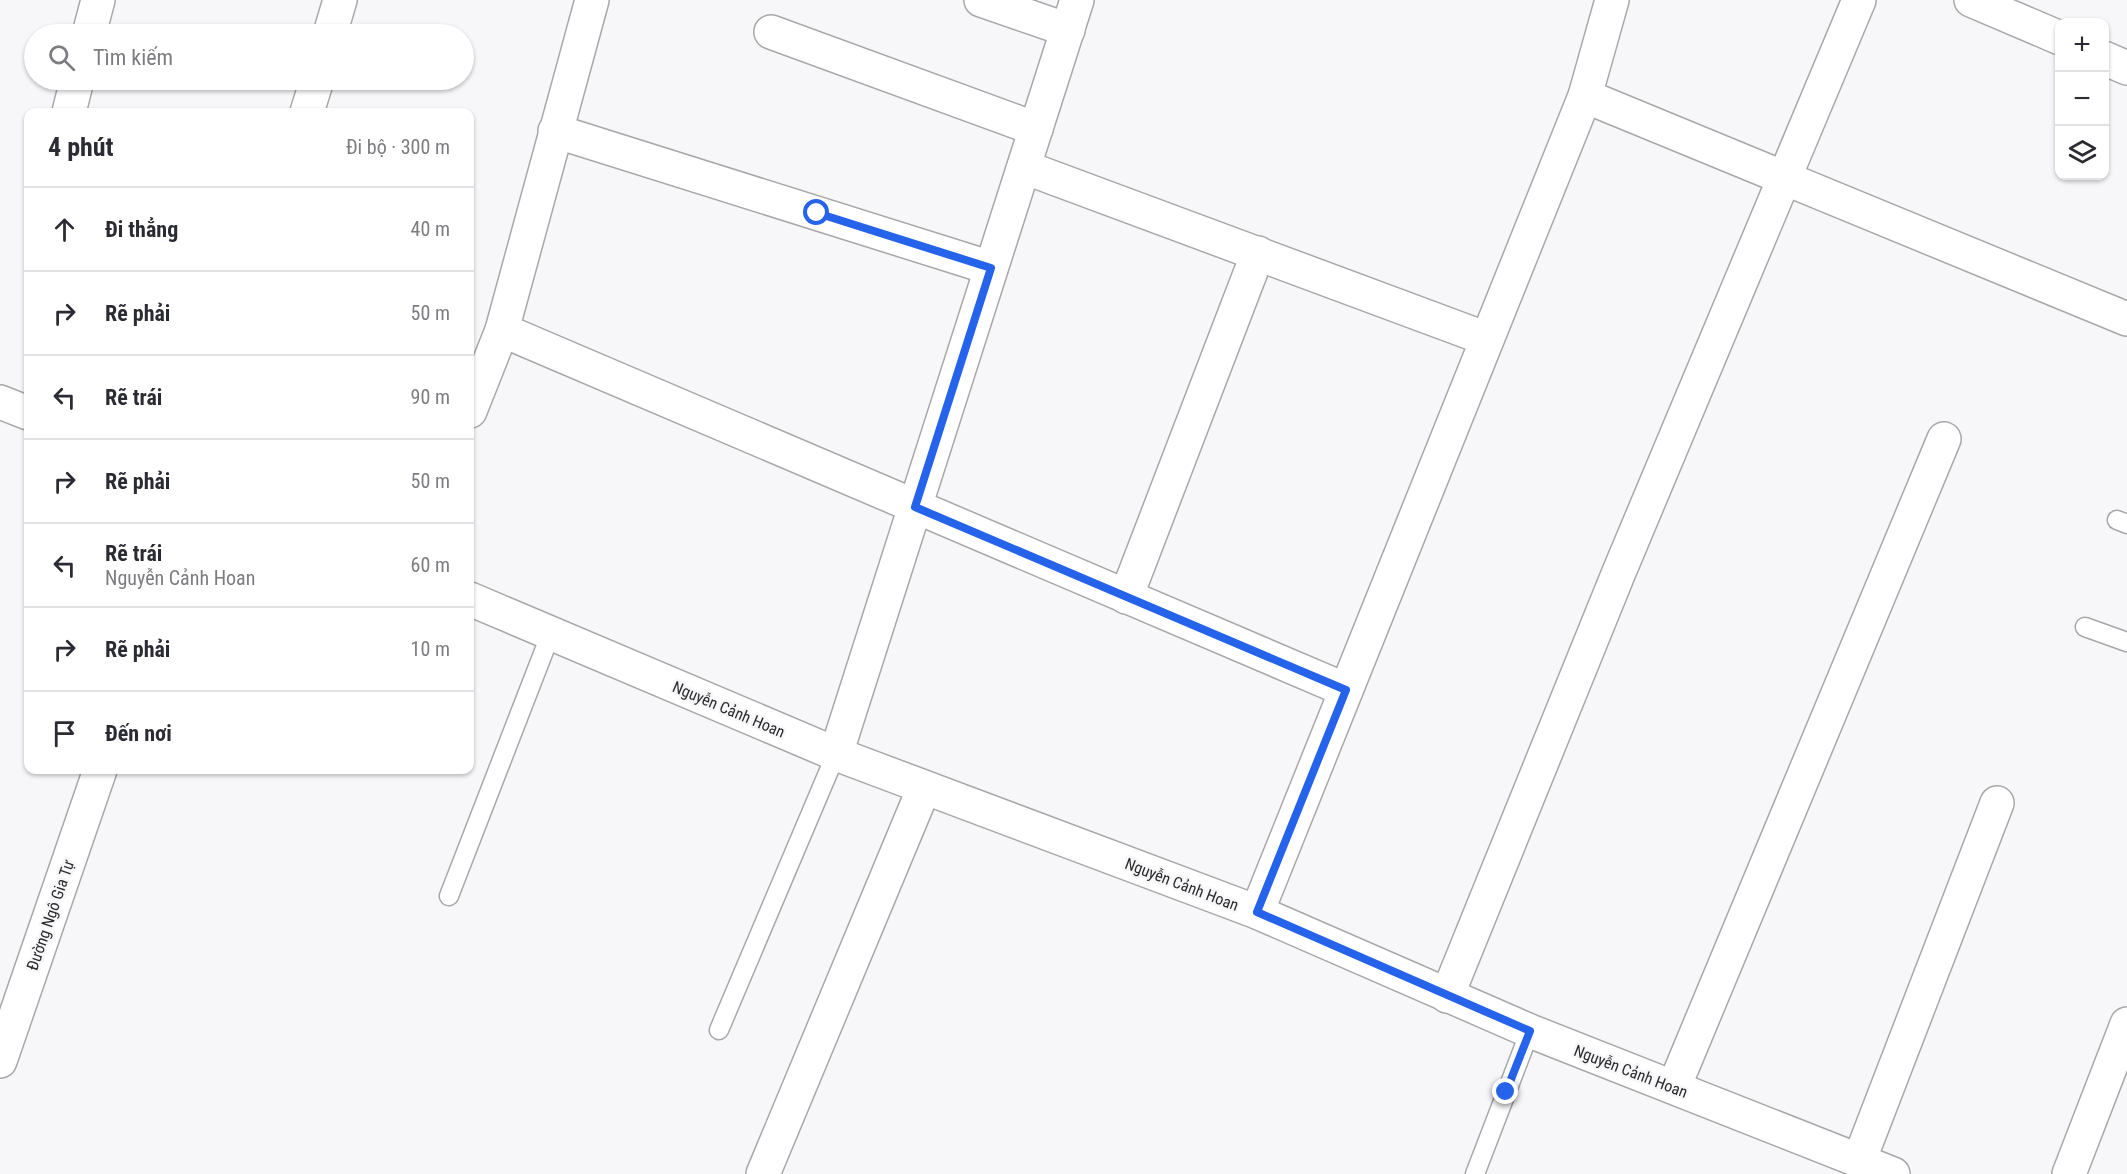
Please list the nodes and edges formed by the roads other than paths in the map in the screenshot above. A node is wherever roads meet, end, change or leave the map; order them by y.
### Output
1 (98, 0) edge
2 (340, 0) edge
3 (592, 0) edge
4 (981, 0) edge
5 (1077, 0) edge
6 (1611, 0) edge
7 (1859, 0) edge
8 (1971, 0) edge
9 (92, 24) edge
10 (333, 24) edge
11 (1068, 30) junction
12 (771, 32) dead end
13 (2055, 36) edge
14 (2109, 60) edge
15 (2127, 68) edge
16 (74, 90) edge
17 (314, 90) edge
18 (1585, 96) junction
19 (70, 108) edge
20 (308, 108) edge
21 (1036, 129) junction
22 (555, 131) junction
23 (1024, 167) junction
24 (1784, 176) junction
25 (1258, 254) junction
26 (991, 268) junction
27 (2127, 319) edge
28 (502, 330) junction
29 (1487, 339) junction
30 (474, 401) edge
31 (0, 402) edge
32 (24, 411) edge
33 (1944, 439) dead end
34 (915, 507) junction
35 (1126, 597) junction
36 (474, 601) edge
37 (2085, 627) dead end
38 (551, 633) junction
39 (2127, 642) edge
40 (1346, 690) junction
41 (836, 754) junction
42 (99, 774) edge
43 (924, 788) junction
44 (1997, 803) dead end
45 (449, 896) dead end
46 (1257, 912) junction
47 (1447, 996) junction
48 (2127, 1024) edge
49 (719, 1030) dead end
50 (1530, 1031) junction
51 (0, 1061) edge
52 (1674, 1087) junction
53 (1859, 1161) junction
54 (763, 1174) edge
55 (1475, 1174) edge
56 (1893, 1174) edge
57 (2069, 1174) edge

1 - 9 street
2 - 10 street
3 - 22 street
4 - 11 street
5 - 11 street
6 - 18 street
7 - 24 street
8 - 13 street
11 - 21 street
12 - 21 street
14 - 15 street
16 - 19 street
17 - 20 street
18 - 24 street
18 - 29 street
21 - 23 street
22 - 26 street
22 - 28 street
23 - 25 street
23 - 26 street
24 - 27 street
24 - 47 street
25 - 29 street
25 - 35 street
26 - 34 street
28 - 30 street
28 - 34 street
29 - 40 street
31 - 32 street
33 - 52 street
34 - 35 street
34 - 41 street
35 - 40 street
36 - 38 street, Nguyễn Cảnh Hoan
37 - 39 lane
38 - 41 street, Nguyễn Cảnh Hoan
38 - 45 lane
40 - 46 street
41 - 43 street, Nguyễn Cảnh Hoan
41 - 49 lane
42 - 51 street, Đường Ngô Gia Tự
43 - 46 street, Nguyễn Cảnh Hoan
43 - 54 street
44 - 53 street
46 - 47 street, Nguyễn Cảnh Hoan
47 - 50 street, Nguyễn Cảnh Hoan
48 - 57 street
50 - 52 street, Nguyễn Cảnh Hoan
50 - 55 lane
52 - 53 street, Nguyễn Cảnh Hoan
53 - 56 street, Nguyễn Cảnh Hoan

